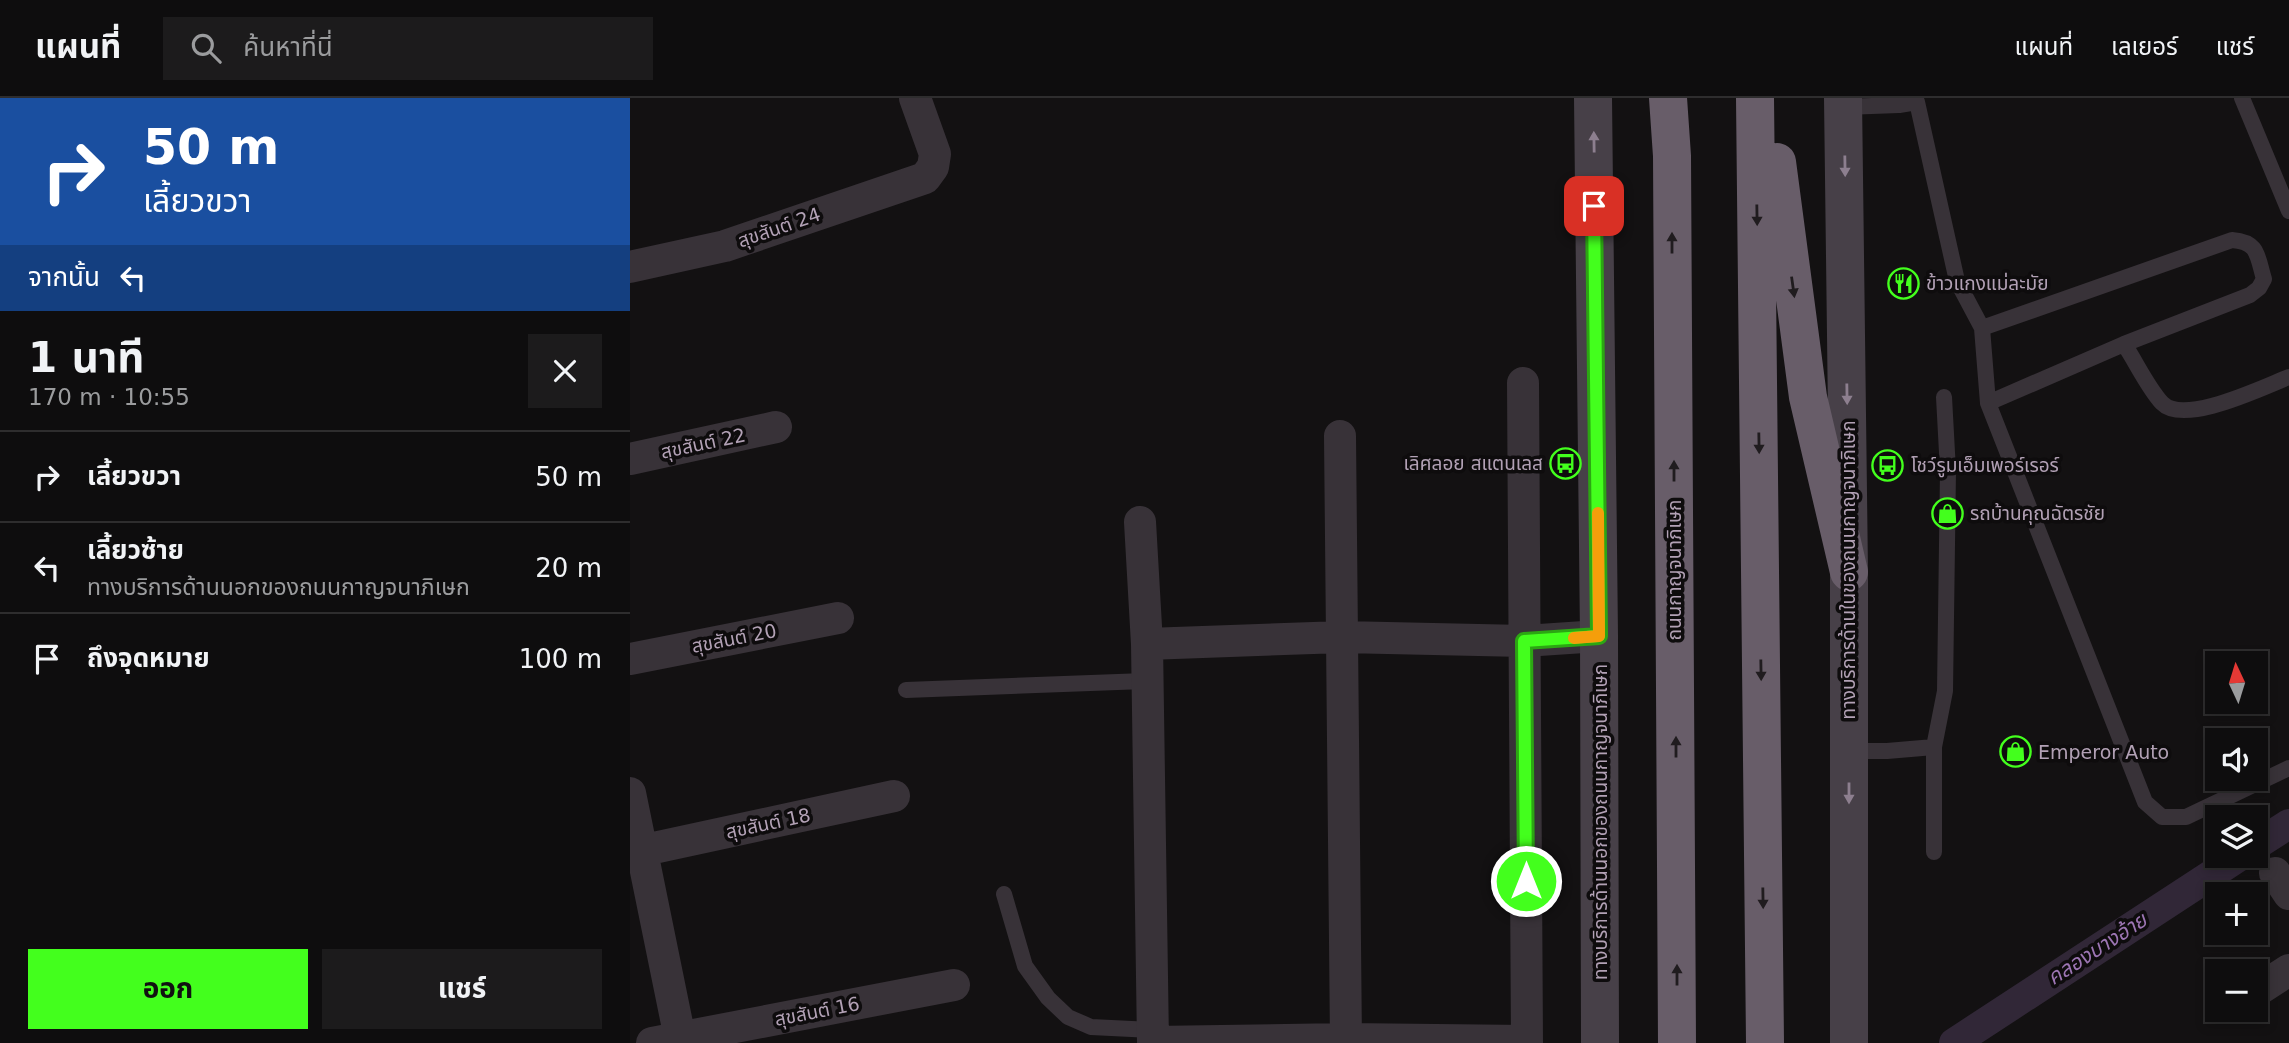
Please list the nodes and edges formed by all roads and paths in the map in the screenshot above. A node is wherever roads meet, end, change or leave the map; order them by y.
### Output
1 (915, 98) edge
2 (1593, 98) edge
3 (1668, 98) edge
4 (1755, 98) edge
5 (1765, 98) edge
6 (2242, 98) edge
7 (1919, 100) edge
8 (1844, 102) edge
9 (2289, 211) edge
10 (630, 267) edge
11 (1982, 328) junction
12 (2124, 344) junction
13 (2289, 377) edge
14 (1523, 383) dead end
15 (1944, 397) dead end
16 (1988, 403) junction
17 (776, 427) dead end
18 (1340, 436) dead end
19 (630, 459) edge
20 (1140, 522) dead end
21 (1849, 572) junction
22 (838, 618) dead end
23 (1599, 636) junction
24 (1342, 637) junction
25 (1524, 641) junction
26 (1147, 644) junction
27 (630, 659) edge
28 (1145, 681) junction
29 (906, 690) dead end
30 (1934, 747) junction
31 (1849, 751) junction
32 (2289, 768) edge
33 (630, 793) edge
34 (894, 796) dead end
35 (636, 851) edge
36 (1934, 852) dead end
37 (1004, 894) dead end
38 (2289, 970) edge
39 (2268, 984) edge
40 (954, 985) dead end
41 (1765, 1032) edge
42 (1152, 1038) edge
43 (671, 1041) edge
44 (1346, 1041) edge
45 (1527, 1042) edge
46 (1600, 1043) edge
47 (1678, 1043) edge
48 (1849, 1043) edge

1 - 10 street, สุขสันต์ 24
23 -> 2 main road, ทางบริการด้านนอกของถนนกาญจนาภิเษก
47 -> 3 highway, ถนนกาญจนาภิเษก
4 -> 41 highway
5 -> 21 highway
6 - 9 lane
7 - 8 lane
7 - 11 lane
8 -> 21 main road, ทางบริการด้านในของถนนกาญจนาภิเษก
11 - 12 lane
11 - 16 lane
12 - 13 lane
12 - 16 lane
14 - 25 street
15 - 30 lane
16 - 32 lane
17 - 19 street, สุขสันต์ 22
18 - 24 street
20 - 26 street
21 - 31 main road, ทางบริการด้านในของถนนกาญจนาภิเษก
22 - 27 street, สุขสันต์ 20
23 - 25 street
23 - 46 main road, ทางบริการด้านนอกของถนนกาญจนาภิเษก
24 - 25 street
24 - 26 street
24 - 44 street
25 - 45 street
26 - 28 street
28 - 29 lane
28 - 42 street
30 - 31 lane
30 - 36 lane
31 -> 48 main road, ทางบริการด้านในของถนนกาญจนาภิเษก
33 - 35 street
34 - 35 street, สุขสันต์ 18
35 - 43 street
37 - 42 lane
38 - 39 street
40 - 43 street, สุขสันต์ 16
42 - 44 street
44 - 45 street

